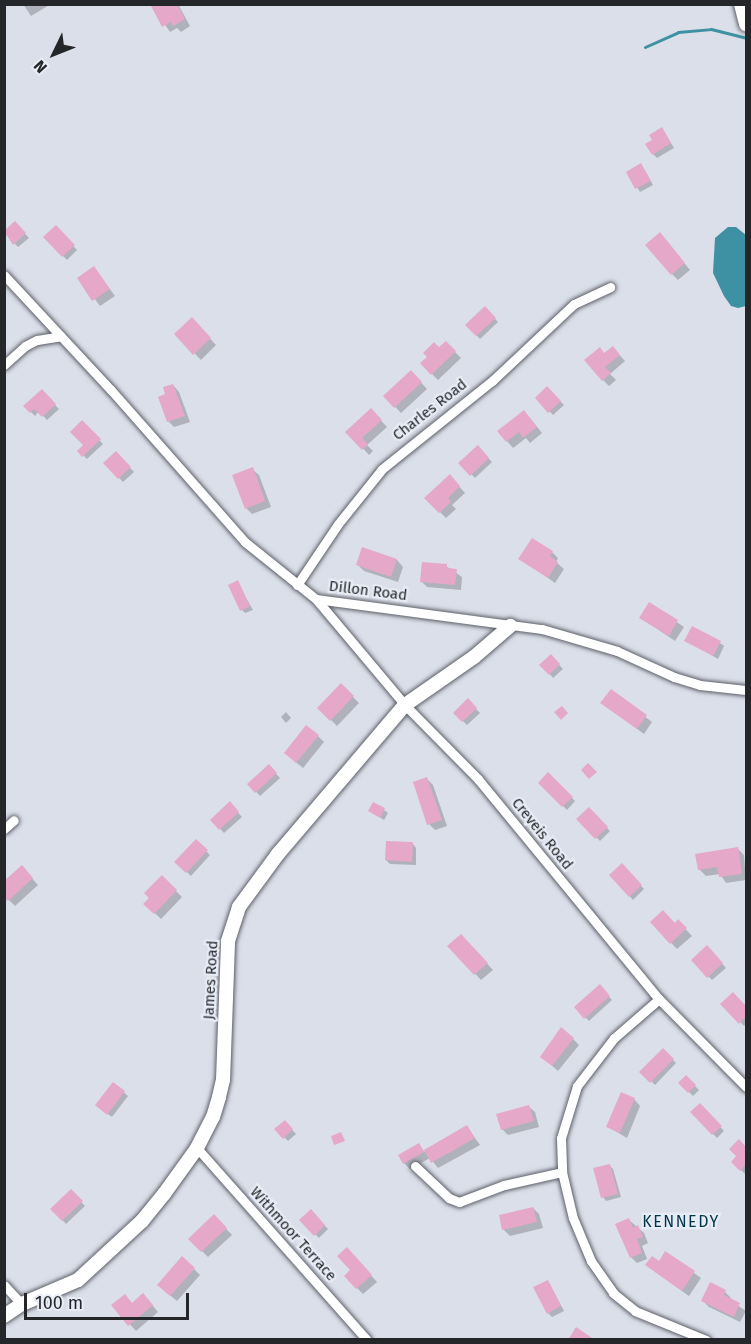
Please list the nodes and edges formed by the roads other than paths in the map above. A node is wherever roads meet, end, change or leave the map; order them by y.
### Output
1 (741, 4) edge
2 (747, 24) edge
3 (4, 275) edge
4 (610, 287) dead end
5 (61, 336) junction
6 (4, 365) edge
7 (297, 585) junction
8 (316, 599) junction
9 (510, 626) junction
10 (747, 690) edge
11 (405, 705) junction
12 (14, 820) dead end
13 (4, 829) edge
14 (658, 999) junction
15 (747, 1087) edge
16 (197, 1148) junction
17 (415, 1166) dead end
18 (562, 1172) junction
19 (4, 1285) edge
20 (22, 1304) junction
21 (4, 1316) edge
22 (367, 1340) edge
23 (706, 1340) edge

1 - 2 street
3 - 5 street, Dillon Road
4 - 7 street, Charles Road
5 - 6 street
5 - 7 street, Dillon Road
7 - 8 street, Dillon Road
8 - 9 street, Dillon Road
8 - 11 street, Creveis Road
9 - 10 street, Dillon Road
9 - 11 street, James Road
11 - 14 street, Creveis Road
11 - 16 street, James Road
12 - 13 street
14 - 15 street, Creveis Road
14 - 18 street
16 - 20 street, James Road
16 - 22 street, Withmoor Terrace
17 - 18 street
18 - 23 street
19 - 20 street
20 - 21 street, James Road

